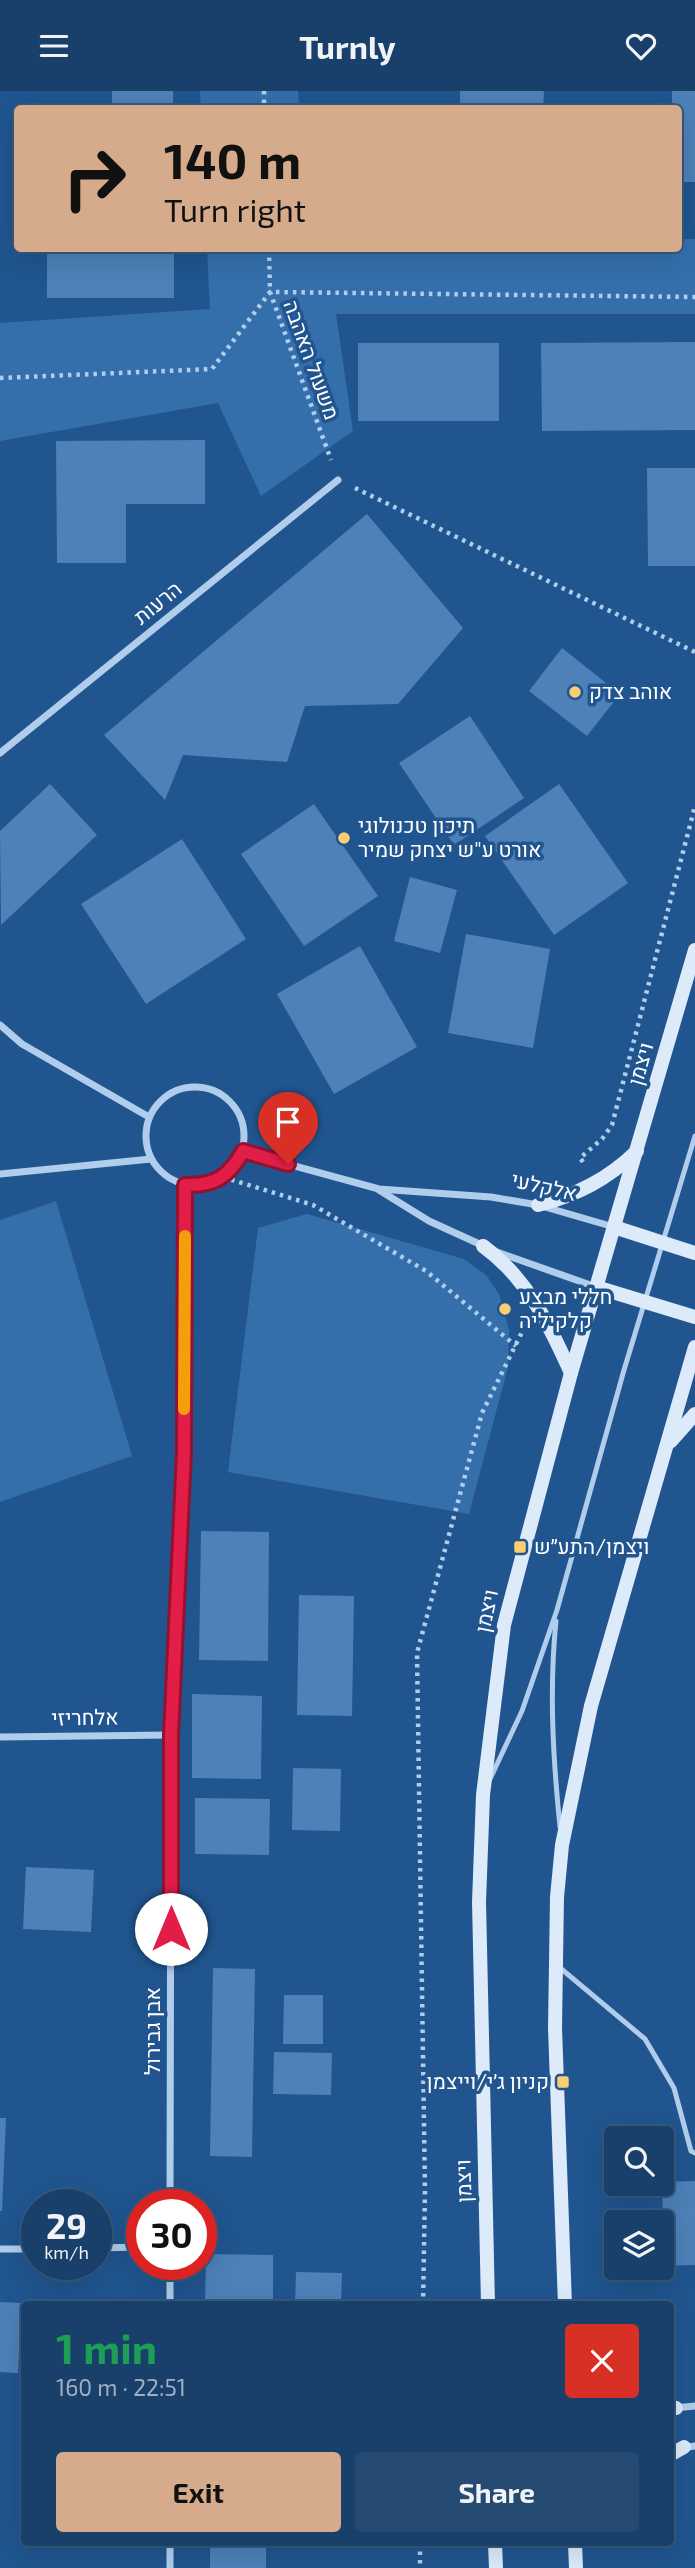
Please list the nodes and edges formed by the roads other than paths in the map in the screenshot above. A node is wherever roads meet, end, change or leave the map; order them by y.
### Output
1 (338, 480) road end
2 (0, 753) edge
3 (695, 950) edge
4 (0, 1025) edge
5 (149, 1117) junction
6 (695, 1136) edge
7 (638, 1150) junction
8 (243, 1151) junction
9 (151, 1159) junction
10 (0, 1174) edge
11 (185, 1185) junction
12 (379, 1189) junction
13 (538, 1205) junction
14 (614, 1227) junction
15 (662, 1242) junction
16 (483, 1246) junction
17 (695, 1253) edge
18 (596, 1287) junction
19 (644, 1302) junction
20 (695, 1317) edge
21 (695, 1347) edge
22 (571, 1373) junction
23 (695, 1414) edge
24 (665, 1448) junction
25 (557, 1611) junction
26 (171, 1735) junction
27 (0, 1737) edge
28 (483, 1795) junction
29 (562, 1845) junction
30 (556, 1964) junction
31 (695, 2153) edge
32 (170, 2189) edge
33 (0, 2249) edge
34 (21, 2249) edge
35 (170, 2280) edge
36 (170, 2301) edge
37 (488, 2301) edge
38 (565, 2301) edge
39 (695, 2406) edge
40 (674, 2408) edge
41 (170, 2546) edge
42 (495, 2546) edge
43 (575, 2546) edge
44 (582, 2546) edge
45 (576, 2564) edge
46 (170, 2568) edge
47 (496, 2568) edge

1 - 2 street, הרעות
3 - 7 main road, ויצמן
4 - 5 street
5 - 8 street
5 - 9 street
6 - 15 lane
7 - 13 main road
7 - 14 main road, ויצמן
8 - 11 street
8 - 12 street, אלקלעי
9 - 10 street
9 - 11 street
11 - 26 street, אבן גבירול
12 - 13 street, אלקלעי
12 - 16 street, אלקלעי
13 - 14 street, אלקלעי
14 - 15 main road, אלקלעי
14 - 18 main road, ויצמן
15 - 17 main road, אלקלעי
15 - 19 lane
16 - 18 street, אלקלעי
16 - 22 main road
18 - 19 main road
18 - 22 main road, ויצמן
19 - 20 main road
19 - 25 lane
21 - 24 main road
22 - 28 main road, ויצמן
23 - 24 main road
24 - 29 main road
25 - 28 lane
25 - 29 lane
26 - 27 street, אלחריזי
26 - 32 street, אבן גבירול
28 - 37 main road, ויצמן
29 - 30 main road
30 - 31 lane
30 - 38 main road
33 - 34 street
35 - 36 street
39 - 40 street
41 - 46 street
42 - 47 main road
43 - 45 main road
44 - 45 main road

